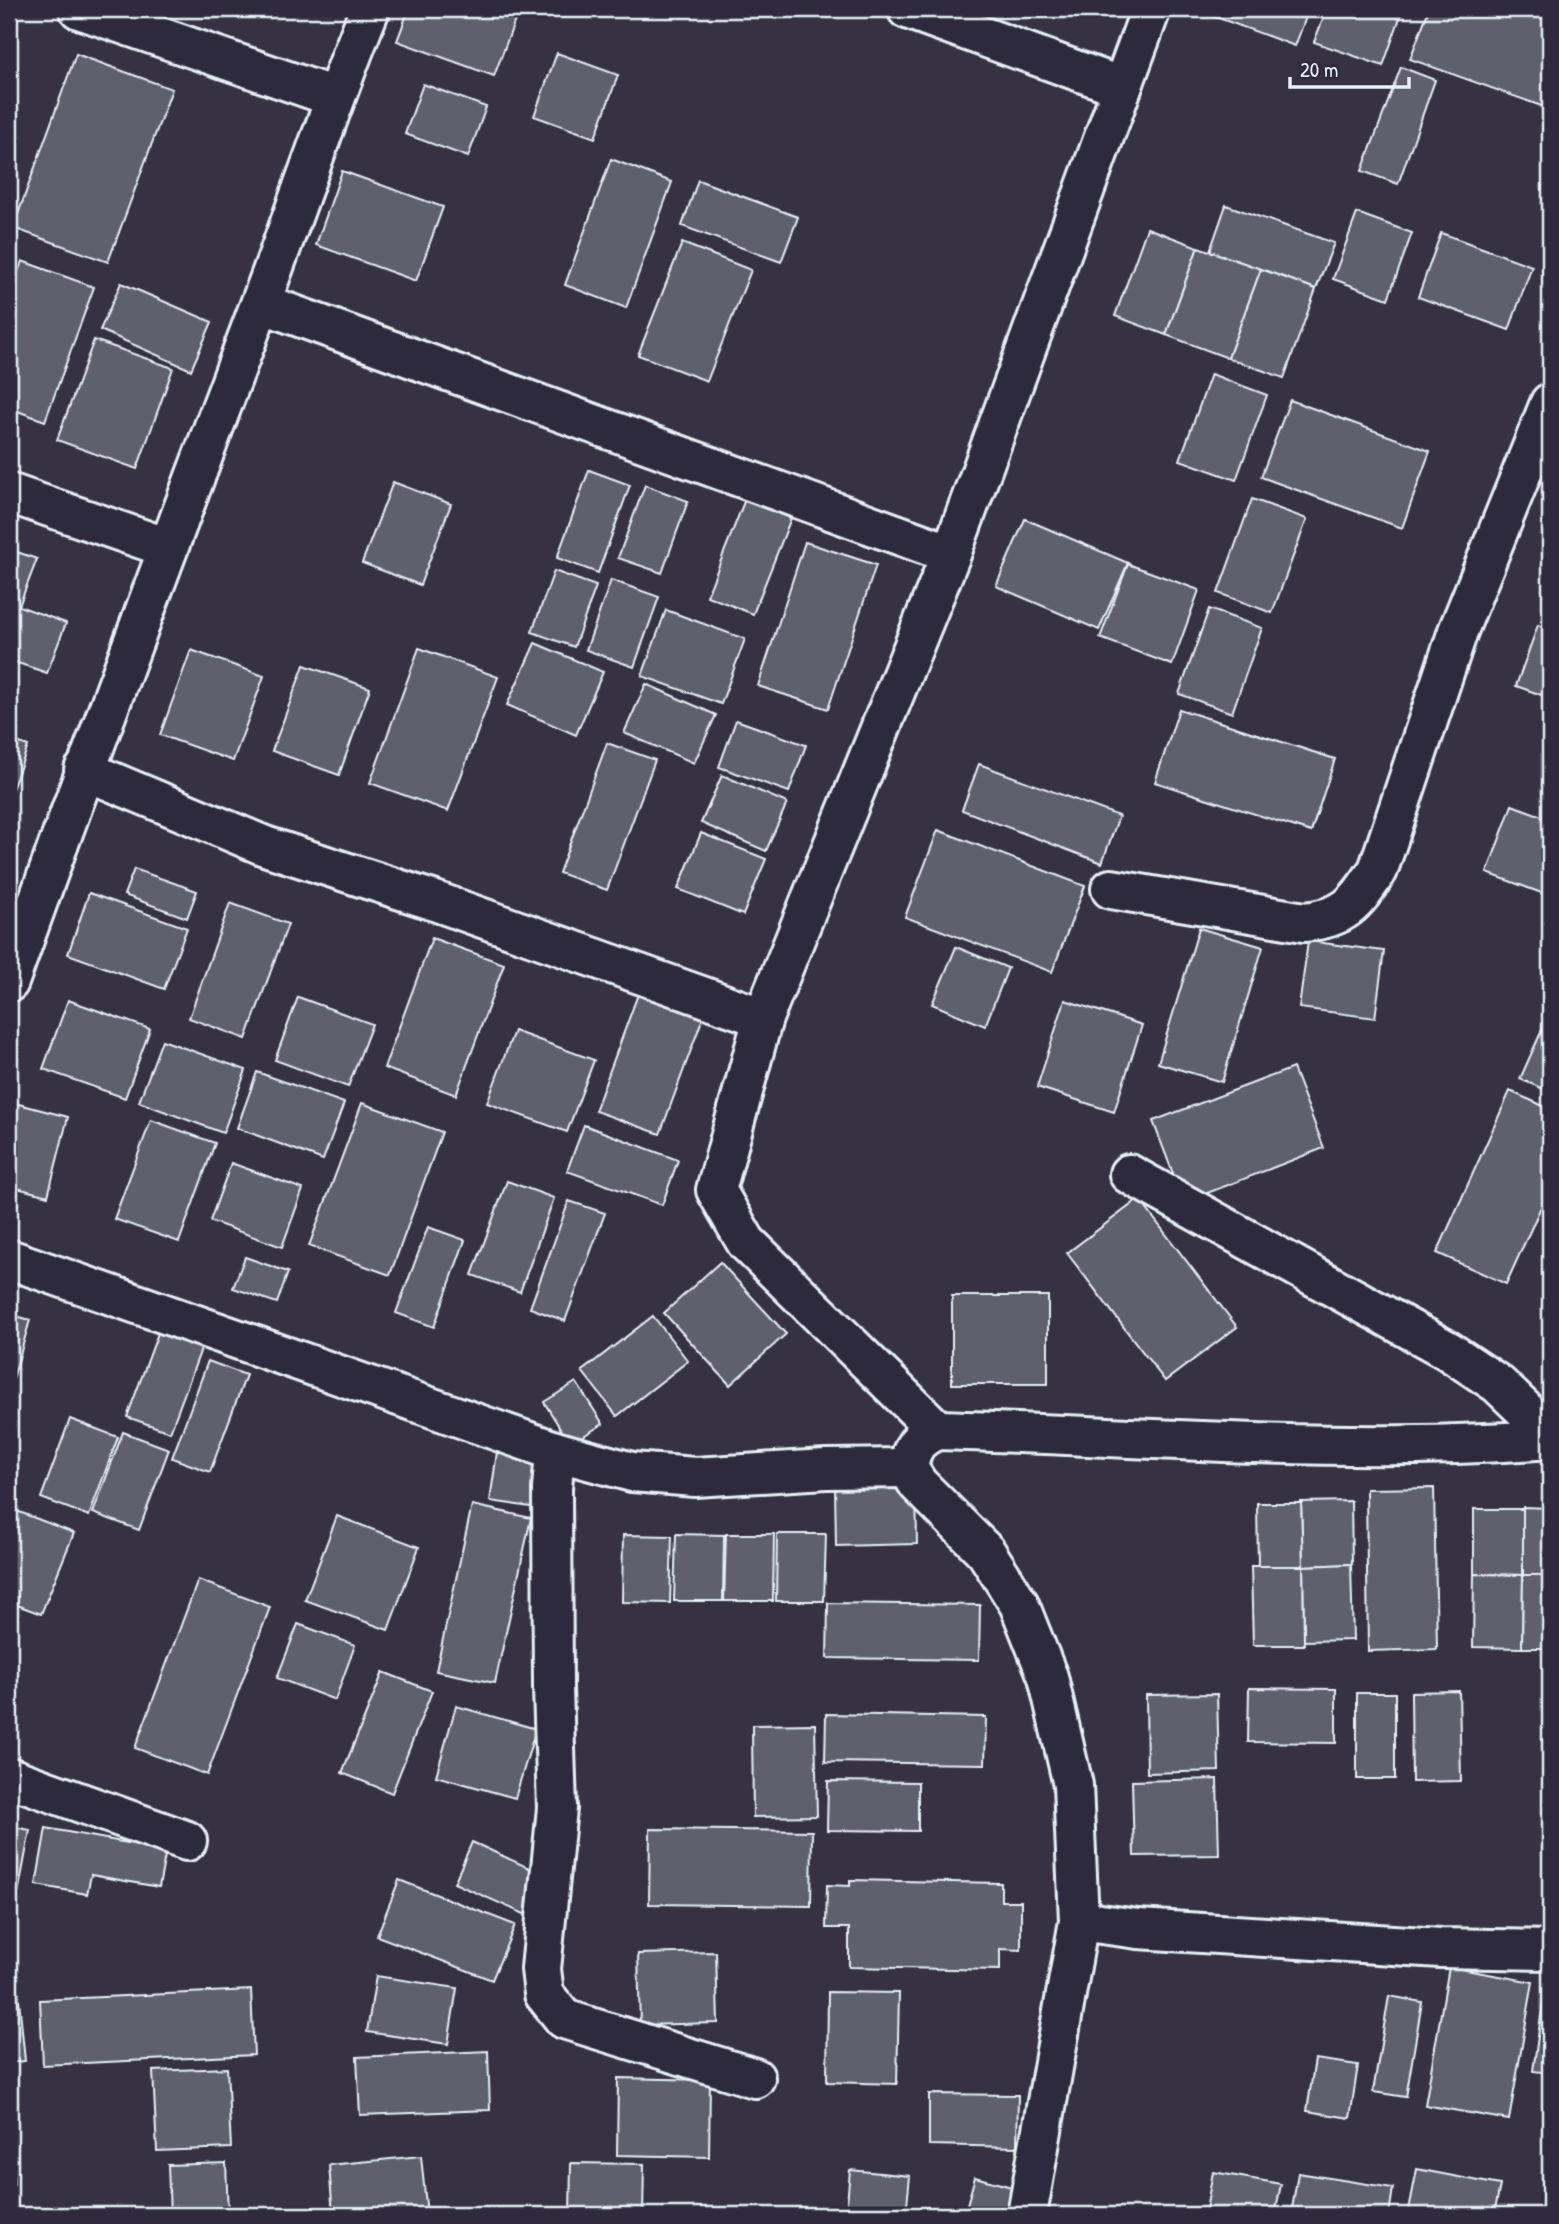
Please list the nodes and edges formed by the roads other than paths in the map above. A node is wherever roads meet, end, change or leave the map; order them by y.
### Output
1 (79, 9) edge
2 (370, 9) edge
3 (907, 9) edge
4 (1151, 9) edge
5 (1122, 87) junction
6 (334, 97) junction
7 (261, 303) junction
8 (1550, 403) edge
9 (9, 493) edge
10 (168, 548) junction
11 (951, 554) junction
12 (84, 770) junction
13 (1111, 889) dead end
14 (9, 982) edge
15 (763, 1018) junction
16 (1129, 1174) dead end
17 (9, 1259) edge
18 (937, 1430) junction
19 (1550, 1434) edge
20 (1550, 1439) edge
21 (555, 1451) junction
22 (908, 1468) junction
23 (9, 1777) edge
24 (187, 1841) dead end
25 (1079, 1921) junction
26 (1550, 1951) edge
27 (755, 2078) dead end
28 (1027, 2215) edge

1 - 6 street
2 - 6 street
3 - 5 street
4 - 5 street
5 - 11 street
6 - 7 street
7 - 10 street
7 - 11 street
8 - 13 street
9 - 10 street
10 - 12 street
11 - 15 street
12 - 14 street
12 - 15 street
15 - 18 street
16 - 19 street
17 - 21 street
18 - 20 street
18 - 22 street
21 - 22 street
21 - 27 street
22 - 25 street
23 - 24 street
25 - 26 street
25 - 28 street

